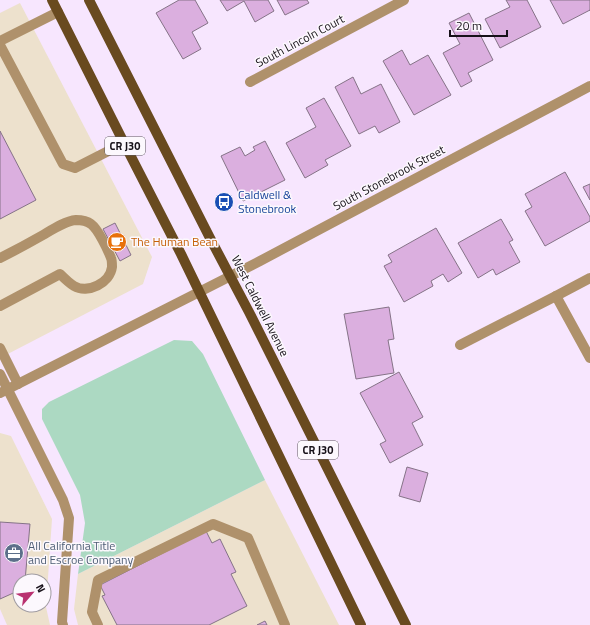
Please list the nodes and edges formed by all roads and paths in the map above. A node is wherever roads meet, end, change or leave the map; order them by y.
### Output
1 (52, 0) edge
2 (89, 0) edge
3 (404, 0) edge
4 (58, 12) junction
5 (0, 41) edge
6 (0, 45) edge
7 (250, 82) dead end
8 (590, 86) edge
9 (124, 143) junction
10 (0, 258) edge
11 (230, 276) junction
12 (590, 278) edge
13 (200, 292) junction
14 (556, 296) junction
15 (0, 306) edge
16 (460, 345) dead end
17 (0, 348) edge
18 (590, 358) edge
19 (0, 374) edge
20 (18, 384) junction
21 (4, 391) edge
22 (63, 625) edge
23 (98, 625) edge
24 (285, 625) edge
25 (361, 625) edge
26 (406, 625) edge

1 - 4 main road, CR J30
2 - 11 main road, West Caldwell Avenue / CR J30
3 - 7 street, South Lincoln Court
4 - 5 street
4 - 9 main road, CR J30
6 - 9 street
8 - 11 street, South Stonebrook Street
9 - 13 main road, CR J30
10 - 15 street
11 - 13 street, South Stonebrook Street
11 - 26 main road, West Caldwell Avenue / CR J30
12 - 14 street
13 - 20 street, South Stonebrook Street
13 - 25 main road, CR J30
14 - 16 street
14 - 18 street
17 - 20 street
19 - 21 street
20 - 21 street, South Stonebrook Street
21 - 22 street
23 - 24 street

